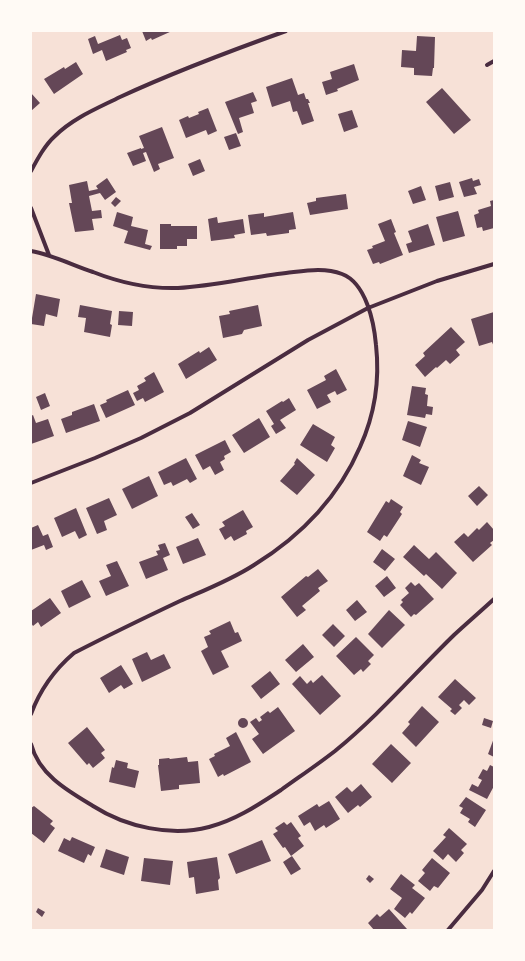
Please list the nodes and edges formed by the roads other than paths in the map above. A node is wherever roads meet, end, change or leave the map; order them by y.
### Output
1 (286, 31) edge
2 (494, 61) edge
3 (487, 64) dead end
4 (31, 171) edge
5 (31, 208) edge
6 (31, 251) edge
7 (49, 255) junction
8 (494, 264) edge
9 (368, 308) junction
10 (31, 483) edge
11 (494, 599) edge
12 (31, 714) edge
13 (31, 744) edge
14 (494, 872) edge
15 (448, 930) edge

1 - 4 street
2 - 3 street
5 - 7 street
6 - 7 street
7 - 9 street
8 - 9 street
9 - 10 street
9 - 12 street
11 - 13 street
14 - 15 street

